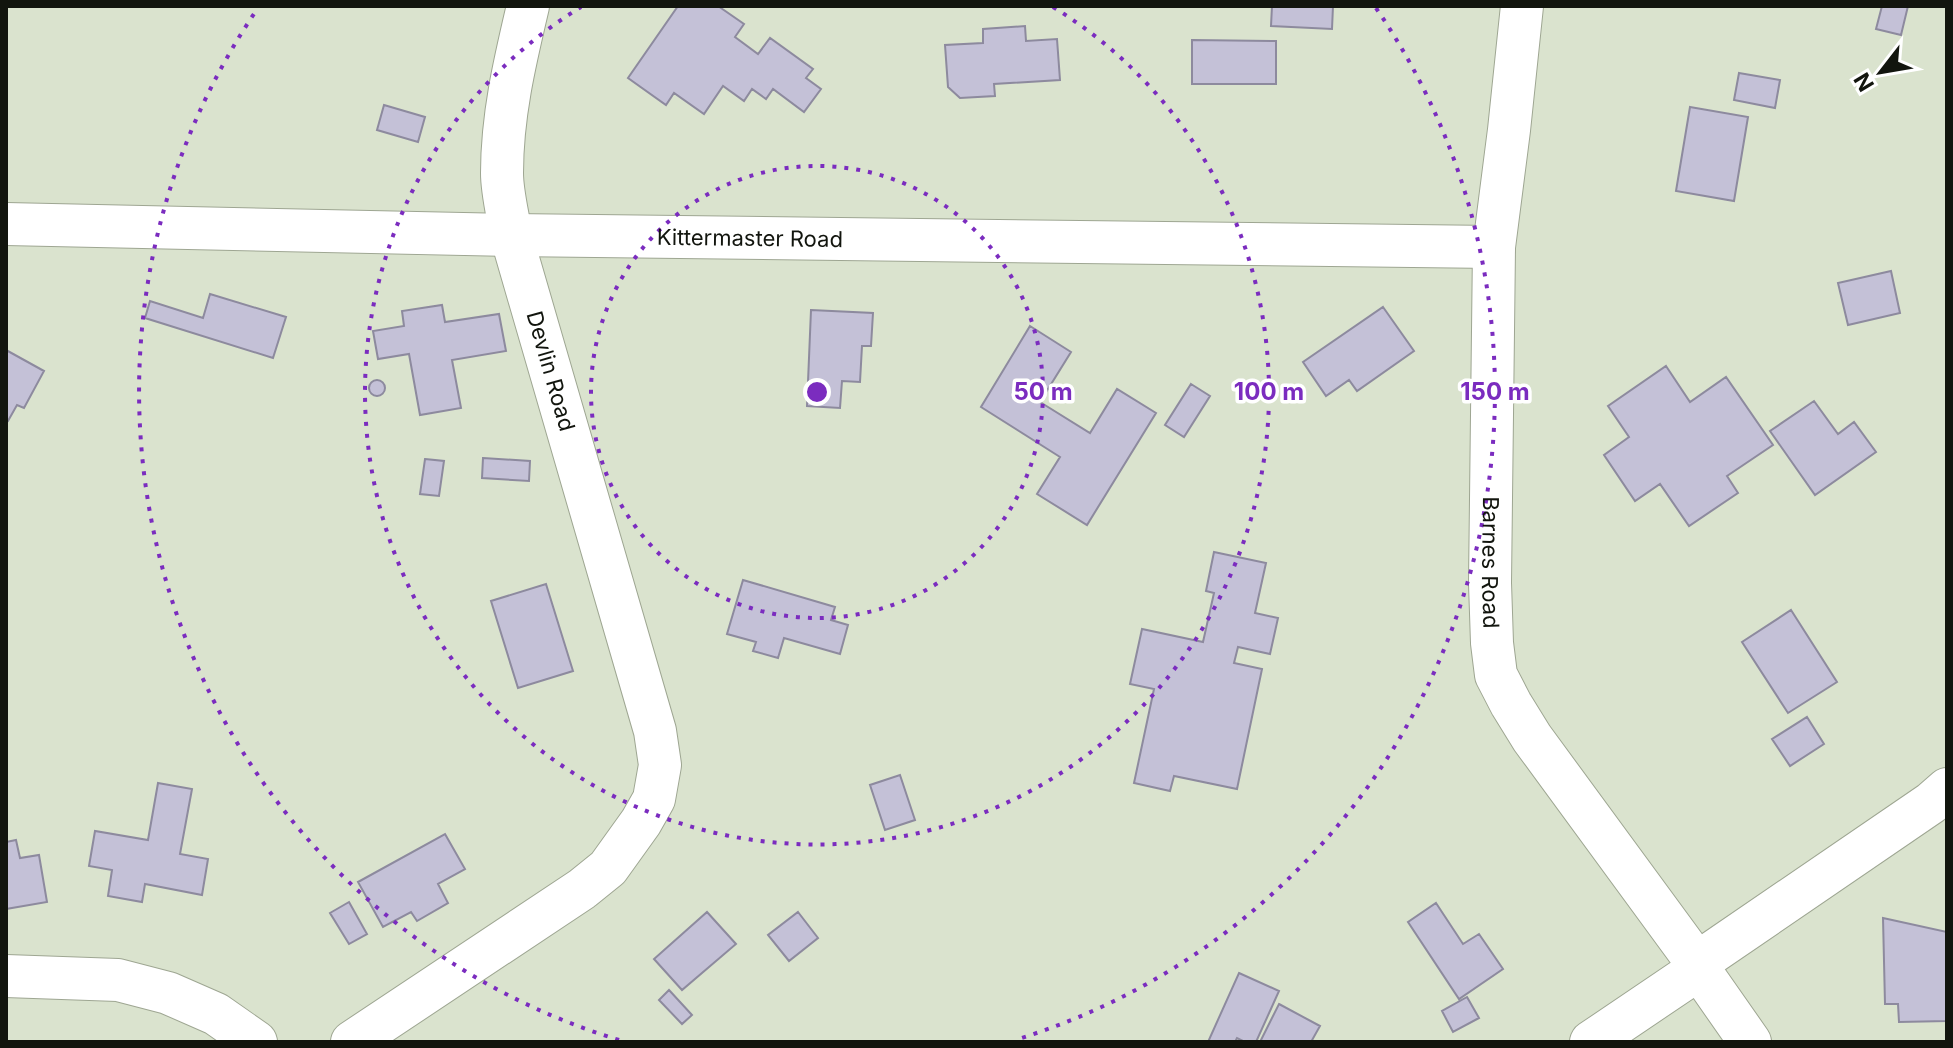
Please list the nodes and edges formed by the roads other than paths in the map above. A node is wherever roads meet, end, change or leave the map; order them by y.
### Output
1 (528, 6) edge
2 (1522, 6) edge
3 (6, 224) edge
4 (511, 235) junction
5 (1494, 247) junction
6 (1942, 810) edge
7 (1698, 966) junction
8 (6, 976) edge
9 (256, 1042) edge
10 (352, 1042) edge
11 (1591, 1042) edge
12 (1750, 1042) edge

1 - 4 street, Devlin Road
2 - 5 street, Barnes Road
3 - 4 street, Kittermaster Road
4 - 5 street, Kittermaster Road
4 - 10 street, Devlin Road
5 - 7 street, Barnes Road
6 - 7 street
7 - 11 street
7 - 12 street, Barnes Road
8 - 9 street

